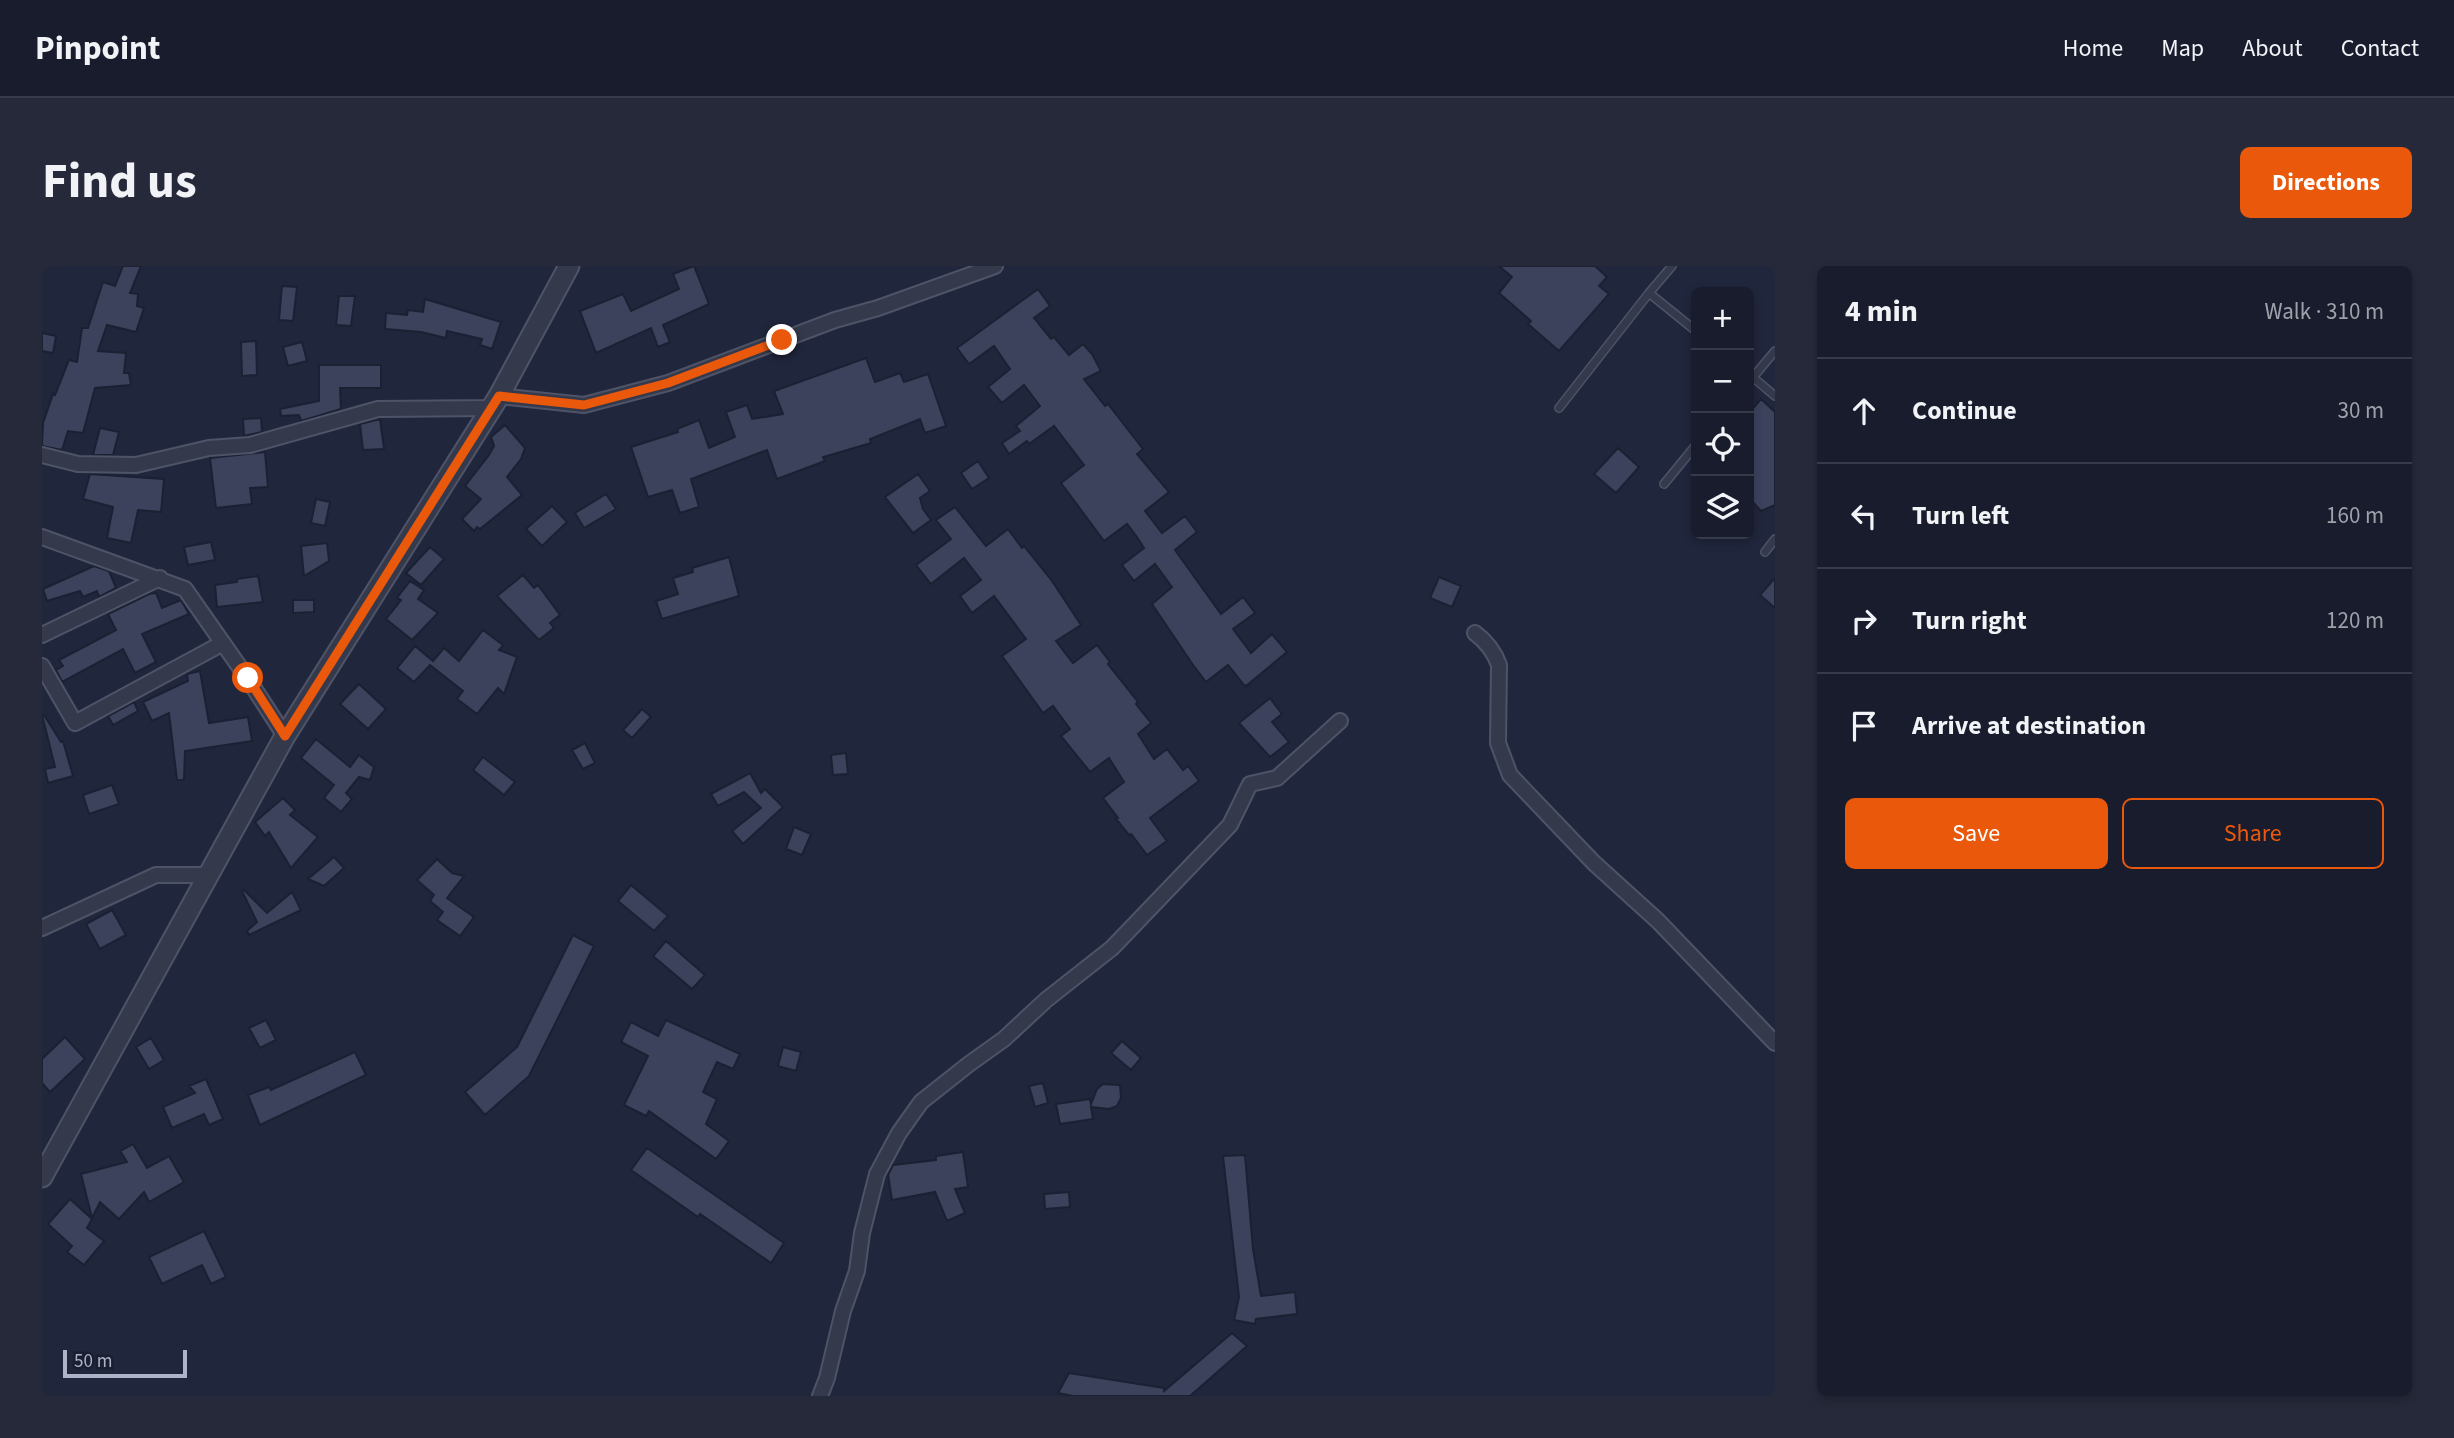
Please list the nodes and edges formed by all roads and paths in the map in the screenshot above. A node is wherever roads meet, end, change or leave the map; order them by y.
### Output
1 (569, 266) edge
2 (995, 266) edge
3 (1672, 266) edge
4 (1649, 293) junction
5 (1691, 327) edge
6 (1775, 351) edge
7 (1754, 374) edge
8 (1754, 381) edge
9 (1775, 396) edge
10 (495, 402) junction
11 (1559, 408) dead end
12 (1691, 451) edge
13 (42, 455) edge
14 (1664, 484) dead end
15 (42, 537) edge
16 (1775, 539) edge
17 (1765, 552) dead end
18 (160, 578) junction
19 (1475, 633) dead end
20 (42, 635) edge
21 (223, 643) junction
22 (42, 666) edge
23 (1340, 721) dead end
24 (285, 736) junction
25 (207, 874) junction
26 (42, 928) edge
27 (1775, 1042) edge
28 (42, 1177) edge
29 (820, 1396) edge

1 - 10 street
2 - 10 street
3 - 4 lane
4 - 5 lane
4 - 11 lane
6 - 7 lane
8 - 9 lane
10 - 13 street
10 - 24 street
12 - 14 lane
15 - 18 street
16 - 17 lane
18 - 20 street
18 - 21 street
19 - 27 street
21 - 22 street
21 - 24 street
23 - 29 street
24 - 25 street
25 - 26 street
25 - 28 street

